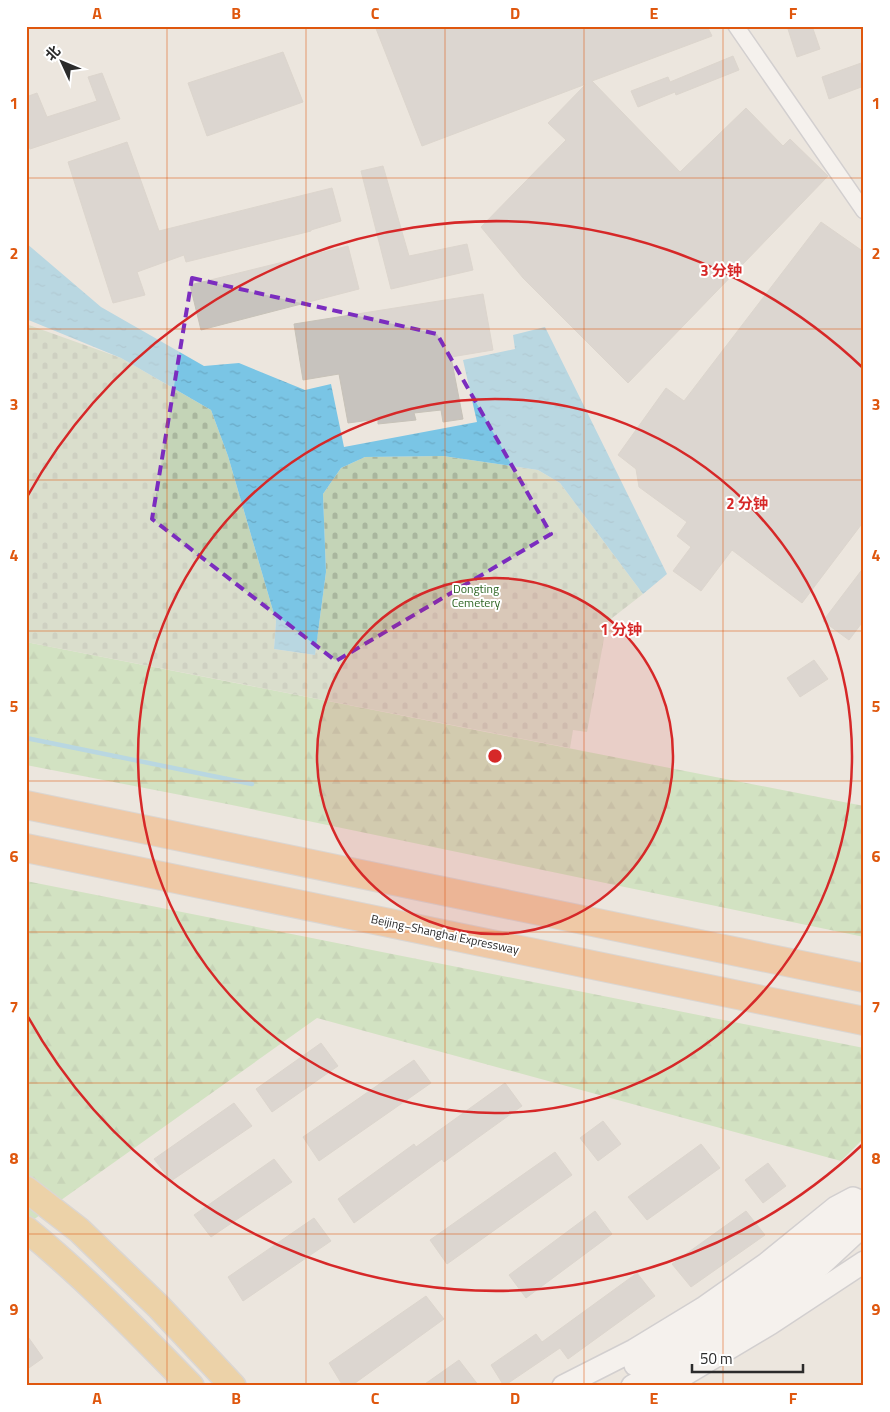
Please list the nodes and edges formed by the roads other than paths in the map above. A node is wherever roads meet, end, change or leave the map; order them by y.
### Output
1 (736, 26) edge
2 (864, 211) edge
3 (26, 805) edge
4 (26, 848) edge
5 (864, 978) edge
6 (864, 1021) edge
7 (26, 1189) edge
8 (864, 1204) edge
9 (864, 1225) edge
10 (26, 1229) edge
11 (864, 1262) edge
12 (191, 1386) edge
13 (232, 1386) edge
14 (563, 1386) edge
15 (595, 1386) edge
16 (632, 1386) edge
17 (666, 1386) edge

1 - 2 street
3 - 5 highway
4 - 6 highway, Beijing–Shanghai Expressway
7 - 13 highway
8 - 14 main road
8 - 15 main road
9 - 16 main road
10 - 12 highway
11 - 17 main road

